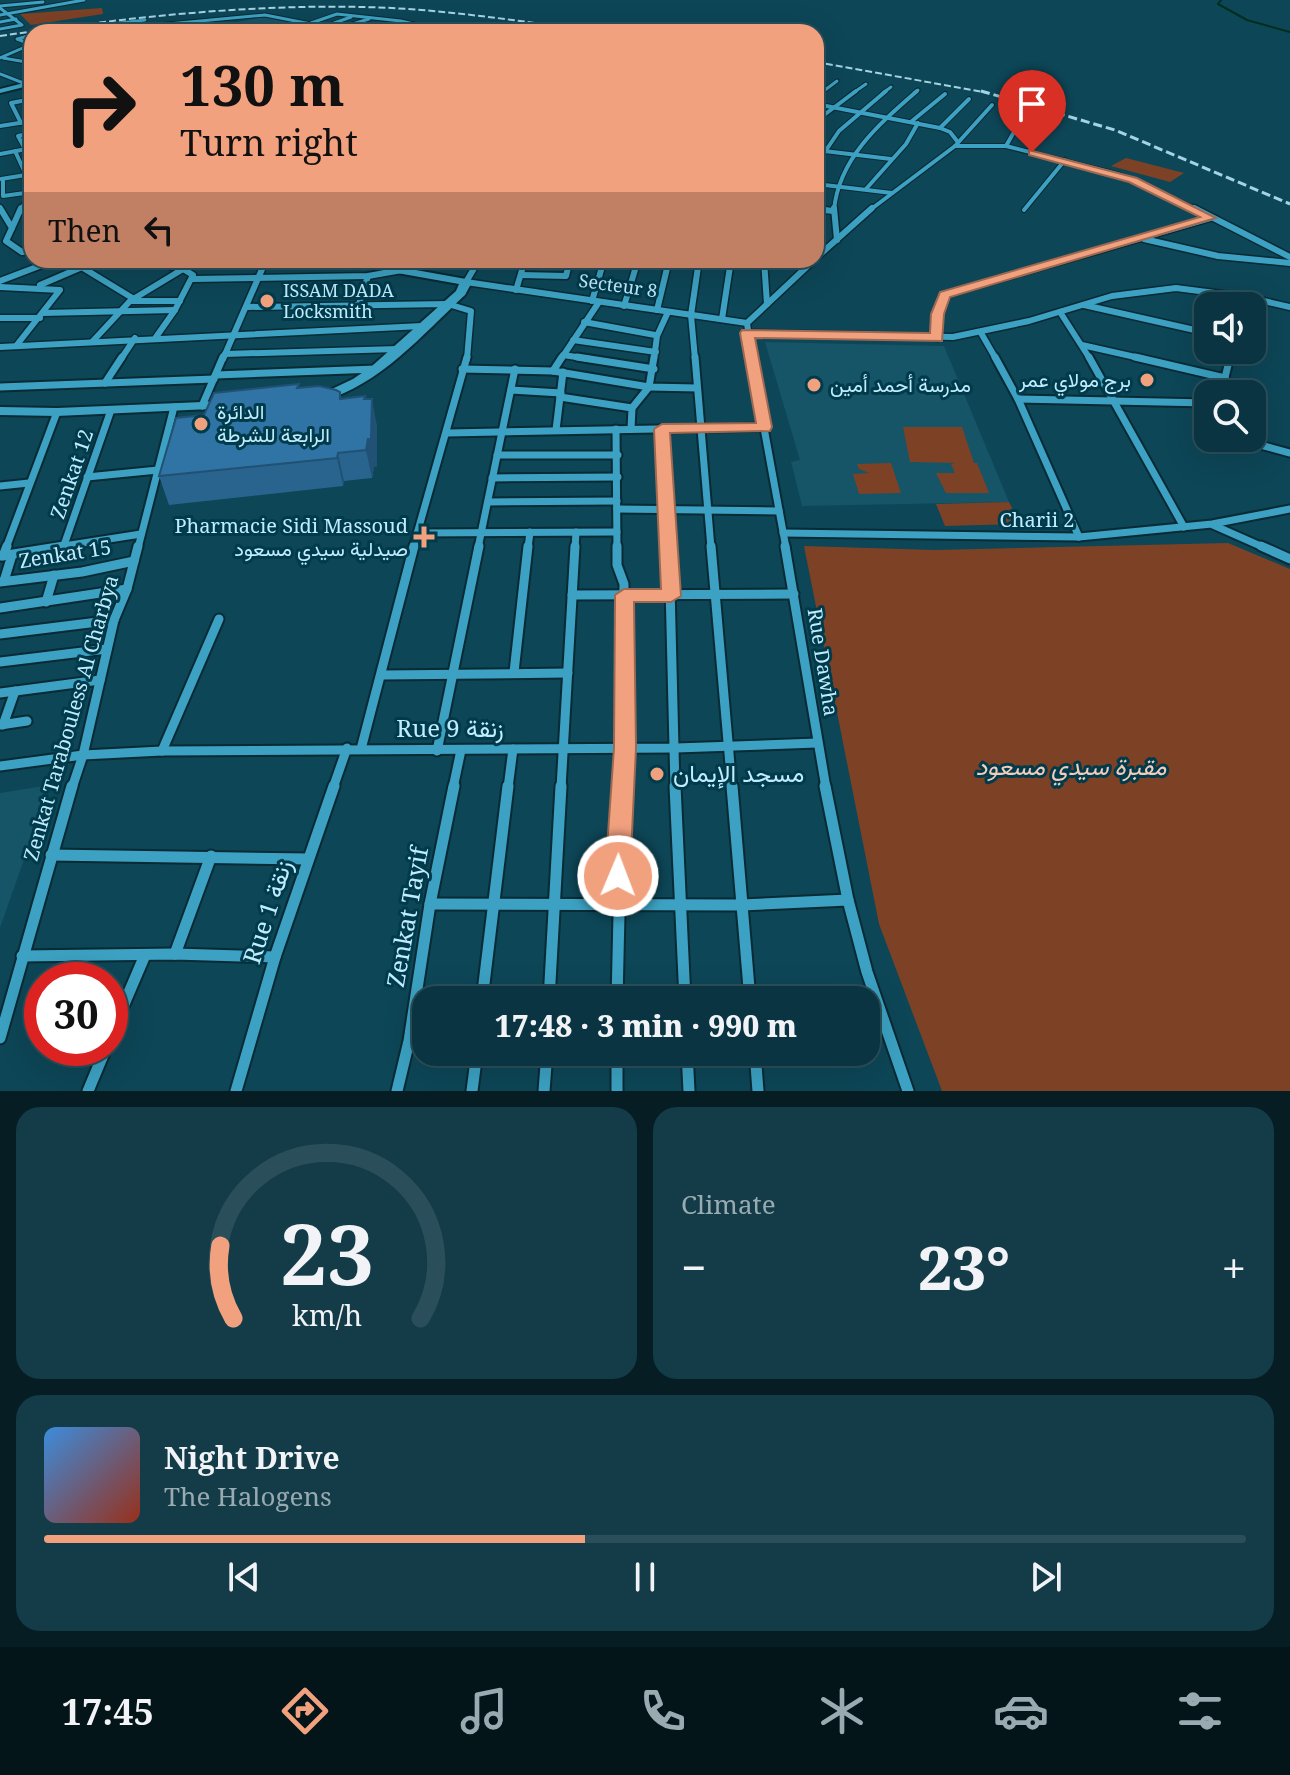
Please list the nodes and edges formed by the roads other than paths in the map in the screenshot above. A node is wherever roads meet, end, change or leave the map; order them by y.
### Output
1 (18, 0) edge
2 (84, 0) edge
3 (43, 2) edge
4 (0, 6) edge
5 (9, 14) junction
6 (0, 15) edge
7 (354, 15) junction
8 (373, 17) junction
9 (16, 19) junction
10 (401, 21) junction
11 (0, 22) edge
12 (176, 22) junction
13 (117, 24) edge
14 (169, 24) edge
15 (179, 24) edge
16 (310, 24) joint
17 (337, 24) edge
18 (351, 24) edge
19 (393, 24) edge
20 (414, 24) edge
21 (0, 29) edge
22 (24, 48) edge
23 (1, 58) edge
24 (24, 62) edge
25 (0, 74) edge
26 (24, 81) edge
27 (837, 81) dead end
28 (24, 84) edge
29 (866, 84) dead end
30 (891, 87) dead end
31 (918, 90) dead end
32 (0, 91) edge
33 (824, 91) edge
34 (945, 94) dead end
35 (969, 99) dead end
36 (24, 101) edge
37 (824, 105) edge
38 (992, 105) dead end
39 (833, 107) junction
40 (859, 112) junction
41 (824, 114) edge
42 (1023, 116) dead end
43 (887, 117) junction
44 (911, 121) junction
45 (24, 122) edge
46 (21, 123) junction
47 (918, 123) junction
48 (0, 126) edge
49 (940, 128) junction
50 (956, 143) junction
51 (1006, 146) junction
52 (24, 149) edge
53 (824, 150) edge
54 (15, 151) junction
55 (824, 151) edge
56 (0, 154) edge
57 (853, 154) junction
58 (891, 159) junction
59 (1065, 160) junction
60 (24, 161) edge
61 (20, 162) junction
62 (24, 168) edge
63 (24, 176) edge
64 (2, 179) edge
65 (824, 185) edge
66 (837, 186) junction
67 (866, 189) junction
68 (893, 193) junction
69 (24, 194) edge
70 (0, 208) edge
71 (24, 208) edge
72 (824, 210) edge
73 (1024, 210) dead end
74 (833, 211) junction
75 (1210, 218) junction
76 (12, 228) junction
77 (1144, 239) junction
78 (837, 240) junction
79 (824, 251) edge
80 (24, 253) edge
81 (1290, 257) edge
82 (1290, 263) edge
83 (37, 268) edge
84 (80, 268) edge
85 (84, 268) edge
86 (180, 268) edge
87 (262, 268) edge
88 (390, 268) edge
89 (474, 268) edge
90 (523, 268) edge
91 (568, 268) edge
92 (602, 268) edge
93 (636, 268) edge
94 (667, 268) edge
95 (698, 268) edge
96 (730, 268) edge
97 (765, 268) edge
98 (806, 268) edge
99 (183, 269) junction
100 (402, 270) junction
101 (521, 275) junction
102 (191, 276) junction
103 (368, 276) junction
104 (566, 276) junction
105 (258, 277) junction
106 (466, 282) junction
107 (0, 284) edge
108 (35, 287) junction
109 (516, 290) junction
110 (1207, 292) edge
111 (562, 296) junction
112 (132, 300) junction
113 (180, 301) junction
114 (596, 301) junction
115 (1266, 302) edge
116 (448, 304) junction
117 (767, 304) junction
118 (1081, 305) junction
119 (624, 306) junction
120 (247, 307) junction
121 (358, 307) junction
122 (1290, 307) edge
123 (175, 310) junction
124 (657, 310) junction
125 (117, 311) junction
126 (668, 312) junction
127 (1060, 312) junction
128 (42, 315) junction
129 (691, 315) junction
130 (0, 318) edge
131 (722, 319) junction
132 (584, 322) junction
133 (747, 323) junction
134 (422, 326) junction
135 (1194, 330) edge
136 (234, 333) junction
137 (747, 333) junction
138 (981, 333) junction
139 (655, 335) junction
140 (156, 337) junction
141 (135, 338) junction
142 (937, 338) junction
143 (573, 340) junction
144 (91, 343) junction
145 (1082, 345) junction
146 (16, 346) junction
147 (0, 347) edge
148 (397, 349) junction
149 (656, 352) junction
150 (225, 354) junction
151 (563, 355) junction
152 (1228, 364) edge
153 (377, 369) junction
154 (462, 369) junction
155 (515, 369) junction
156 (654, 369) junction
157 (553, 371) junction
158 (563, 372) junction
159 (215, 377) junction
160 (1225, 378) joint
161 (105, 383) junction
162 (0, 387) edge
163 (649, 387) junction
164 (697, 388) junction
165 (511, 390) junction
166 (560, 395) junction
167 (319, 398) edge
168 (1018, 399) junction
169 (1115, 402) junction
170 (246, 403) edge
171 (1194, 403) edge
172 (202, 406) junction
173 (174, 407) junction
174 (632, 408) junction
175 (111, 410) junction
176 (0, 411) edge
177 (57, 412) junction
178 (764, 427) junction
179 (702, 428) junction
180 (616, 429) junction
181 (631, 429) junction
182 (662, 429) junction
183 (556, 430) junction
184 (502, 432) junction
185 (448, 433) junction
186 (1266, 447) edge
187 (1290, 453) edge
188 (497, 455) junction
189 (618, 455) junction
190 (158, 470) junction
191 (87, 477) junction
192 (618, 477) junction
193 (492, 478) junction
194 (29, 483) junction
195 (0, 486) edge
196 (488, 502) junction
197 (617, 505) junction
198 (1290, 509) edge
199 (668, 510) junction
200 (708, 510) junction
201 (779, 511) junction
202 (1212, 524) junction
203 (1184, 527) junction
204 (483, 532) junction
205 (530, 532) junction
206 (576, 532) junction
207 (617, 532) junction
208 (417, 533) junction
209 (783, 533) junction
210 (141, 534) junction
211 (5, 537) edge
212 (1079, 537) junction
213 (63, 548) junction
214 (5, 555) edge
215 (1290, 559) edge
216 (134, 561) junction
217 (54, 575) junction
218 (2, 582) edge
219 (127, 589) junction
220 (794, 594) junction
221 (572, 595) junction
222 (624, 595) junction
223 (717, 595) junction
224 (671, 596) junction
225 (46, 602) junction
226 (0, 608) edge
227 (219, 619) dead end
228 (114, 620) junction
229 (0, 634) edge
230 (107, 649) junction
231 (0, 662) edge
232 (514, 672) junction
233 (568, 673) junction
234 (383, 675) junction
235 (452, 675) junction
236 (100, 680) junction
237 (15, 691) junction
238 (0, 693) edge
239 (27, 721) dead end
240 (1, 725) edge
241 (817, 743) junction
242 (729, 747) junction
243 (347, 748) junction
244 (564, 748) junction
245 (625, 748) junction
246 (676, 748) junction
247 (361, 749) junction
248 (513, 749) junction
249 (461, 750) junction
250 (162, 751) junction
251 (437, 751) junction
252 (83, 755) junction
253 (0, 766) edge
254 (51, 855) junction
255 (211, 856) junction
256 (308, 859) junction
257 (848, 900) junction
258 (430, 904) junction
259 (680, 904) junction
260 (553, 905) junction
261 (617, 905) junction
262 (741, 905) junction
263 (494, 906) junction
264 (175, 954) junction
265 (145, 955) junction
266 (22, 956) junction
267 (275, 957) junction
268 (484, 986) edge
269 (550, 986) edge
270 (617, 986) edge
271 (684, 986) edge
272 (749, 986) edge
273 (128, 995) edge
274 (4, 1011) edge
275 (1, 1033) edge
276 (98, 1066) edge
277 (475, 1066) edge
278 (546, 1066) edge
279 (617, 1066) edge
280 (688, 1066) edge
281 (756, 1066) edge
282 (88, 1091) edge
283 (236, 1091) edge
284 (397, 1091) edge
285 (472, 1091) edge
286 (544, 1091) edge
287 (617, 1091) edge
288 (689, 1091) edge
289 (758, 1091) edge
290 (908, 1091) edge

1 - 4 street
2 - 5 street
3 - 4 street
4 - 5 street
5 - 6 street
5 - 9 street
7 - 8 street
7 - 16 street
7 - 17 street
8 - 10 street
8 - 18 street
9 - 11 street
9 - 21 street
10 - 19 street
10 - 20 street
12 - 13 street
12 - 14 street
12 - 15 street
12 - 16 street
22 - 23 street
23 - 24 street
25 - 26 street
27 - 33 street
28 - 32 street
29 - 39 street
30 - 40 street
31 - 43 street
34 - 44 street
35 - 49 street
36 - 46 street
37 - 39 street
38 - 50 street
39 - 40 street
39 - 41 street
40 - 43 street
40 - 53 street
42 - 51 street
43 - 44 street
43 - 57 street
44 - 47 street
45 - 46 street
46 - 48 street
47 - 49 street
47 - 58 street
49 - 50 street
50 - 51 street
50 - 68 street
51 - 59 street
52 - 54 street
54 - 56 street
54 - 61 street
55 - 57 street
57 - 58 street
57 - 66 street
58 - 67 street
59 - 73 street
59 - 75 street
60 - 61 street
61 - 62 street
63 - 64 street
64 - 69 street
65 - 66 street
66 - 67 street
66 - 74 street
67 - 68 street
68 - 78 street
70 - 76 street
71 - 76 street
72 - 74 street
74 - 78 street
75 - 77 street
75 - 81 street
76 - 80 street
77 - 82 street
77 - 142 street
78 - 79 street
83 - 107 street
84 - 108 street
85 - 112 street
86 - 99 street
87 - 105 street
88 - 100 street, Secteur 8
89 - 106 street
90 - 101 street
91 - 104 street
92 - 114 street
93 - 119 street
94 - 124 street
95 - 129 street
96 - 131 street
97 - 117 street
98 - 117 street
99 - 102 street
99 - 112 street
100 - 103 street
100 - 106 street, Secteur 8
101 - 104 street
101 - 109 street
102 - 105 street
102 - 113 street
103 - 105 street
103 - 121 street
104 - 111 street
105 - 120 street
106 - 109 street, Secteur 8
106 - 116 street
107 - 108 street
108 - 128 street
109 - 111 street, Secteur 8
110 - 118 street
111 - 114 street, Secteur 8
112 - 113 street
112 - 125 street
113 - 123 street
114 - 119 street, Secteur 8
114 - 132 street
115 - 122 street
116 - 121 street
116 - 134 street
116 - 154 street
117 - 133 street
118 - 127 street
118 - 135 street
119 - 124 street, Secteur 8
120 - 121 street
120 - 136 street
123 - 125 street
123 - 140 street
124 - 126 street, Secteur 8
125 - 128 street
125 - 144 street
126 - 129 street, Secteur 8
126 - 139 street
127 - 138 street
127 - 145 street
128 - 130 street
128 - 146 street
129 - 131 street, Secteur 8
129 - 164 street
131 - 133 street, Secteur 8
132 - 139 street
132 - 143 street
133 - 137 street, Rue Dawha
134 - 136 street
134 - 148 street
136 - 140 street
136 - 150 street
137 - 142 street
137 - 178 street, Rue Dawha
138 - 142 street
138 - 168 street
139 - 149 street
140 - 141 street
141 - 144 street
141 - 161 street
143 - 149 street
143 - 151 street
144 - 146 street
145 - 160 street
145 - 169 street
146 - 147 street
148 - 150 street
148 - 153 street
149 - 156 street
150 - 159 street
151 - 156 street
151 - 157 street
152 - 160 street
153 - 159 street
153 - 167 street
154 - 155 street
154 - 185 street
155 - 157 street
155 - 165 street
156 - 163 street
157 - 158 street
158 - 163 street
158 - 166 street
159 - 161 street
159 - 172 street
161 - 162 street
163 - 164 street
163 - 174 street
164 - 179 street
165 - 166 street
165 - 184 street
166 - 174 street
166 - 183 street
168 - 169 street
168 - 212 street
169 - 171 street
169 - 203 street
170 - 172 street
172 - 173 street
173 - 175 street
173 - 190 street, Zenkat Tarabouless Al Charbya
174 - 181 street
175 - 177 street
175 - 191 street, Zenkat 12
176 - 177 street
177 - 194 street
178 - 179 street
178 - 201 street, Rue Dawha
179 - 182 street
179 - 200 street
180 - 181 street
180 - 183 street
180 - 189 street
181 - 182 street
182 - 199 street
183 - 184 street
184 - 185 street
184 - 188 street
185 - 208 street
186 - 187 street
188 - 189 street
188 - 193 street
189 - 192 street
190 - 191 street
190 - 210 street, Zenkat Tarabouless Al Charbya
191 - 213 street, Zenkat 12
192 - 193 street
192 - 197 street
193 - 196 street
194 - 195 street
194 - 211 street
196 - 197 street
196 - 204 street
197 - 199 street
197 - 207 street
198 - 202 street, Charii 2
199 - 200 street
199 - 224 street
200 - 201 street
200 - 223 street
201 - 209 street, Rue Dawha
202 - 203 street, Charii 2
202 - 215 street
203 - 212 street, Charii 2
204 - 205 street
204 - 208 street
204 - 235 street
205 - 206 street
205 - 232 street
206 - 207 street
206 - 221 street
207 - 222 street
208 - 234 street
209 - 212 street, Charii 2
209 - 220 street, Rue Dawha
210 - 213 street
210 - 216 street, Zenkat Tarabouless Al Charbya
211 - 214 street
213 - 214 street
214 - 218 street
216 - 217 street, Zenkat 15
216 - 219 street, Zenkat Tarabouless Al Charbya
217 - 218 street, Zenkat 15
217 - 225 street
219 - 225 street
219 - 228 street, Zenkat Tarabouless Al Charbya
220 - 223 street
220 - 241 street, Rue Dawha
221 - 222 street
221 - 233 street
222 - 224 street
222 - 245 street
223 - 224 street
223 - 242 street
224 - 246 street
225 - 226 street
227 - 250 street
228 - 229 street
228 - 230 street, Zenkat Tarabouless Al Charbya
230 - 231 street
230 - 236 street, Zenkat Tarabouless Al Charbya
232 - 233 street
232 - 235 street
233 - 244 street
234 - 235 street
234 - 247 street
235 - 251 street
236 - 237 street
236 - 252 street, Zenkat Tarabouless Al Charbya
237 - 238 street
237 - 240 street
239 - 240 street
241 - 242 street, Rue 9 زنقة
241 - 257 street, Rue Dawha
242 - 246 street, Rue 9 زنقة
242 - 262 street
243 - 247 street, Rue 9 زنقة
243 - 250 street, Rue 9 زنقة
243 - 256 street, Rue 1 زنقة
244 - 245 street, Rue 9 زنقة
244 - 248 street, Rue 9 زنقة
244 - 260 street
245 - 246 street, Rue 9 زنقة
245 - 261 street
246 - 259 street
247 - 251 street, Rue 9 زنقة
248 - 249 street, Rue 9 زنقة
248 - 263 street
249 - 251 street, Rue 9 زنقة
249 - 258 street, Zenkat Tayif
250 - 252 street, Rue 9 زنقة
252 - 253 street, Rue 9 زنقة
252 - 254 street, Zenkat Tarabouless Al Charbya
254 - 255 street
254 - 266 street, Zenkat Tarabouless Al Charbya
255 - 256 street
255 - 264 street
256 - 267 street, Rue 1 زنقة
257 - 262 street
257 - 290 street, Rue Dawha
258 - 263 street
258 - 284 street, Zenkat Tayif
259 - 261 street
259 - 262 street
259 - 271 street
260 - 261 street
260 - 263 street
260 - 269 street
261 - 270 street
262 - 272 street
263 - 268 street
264 - 265 street
264 - 267 street
265 - 266 street
265 - 273 street
266 - 274 street, Zenkat Tarabouless Al Charbya
267 - 283 street, Rue 1 زنقة
274 - 275 street, Zenkat Tarabouless Al Charbya
276 - 282 street
277 - 285 street
278 - 286 street
279 - 287 street
280 - 288 street
281 - 289 street

